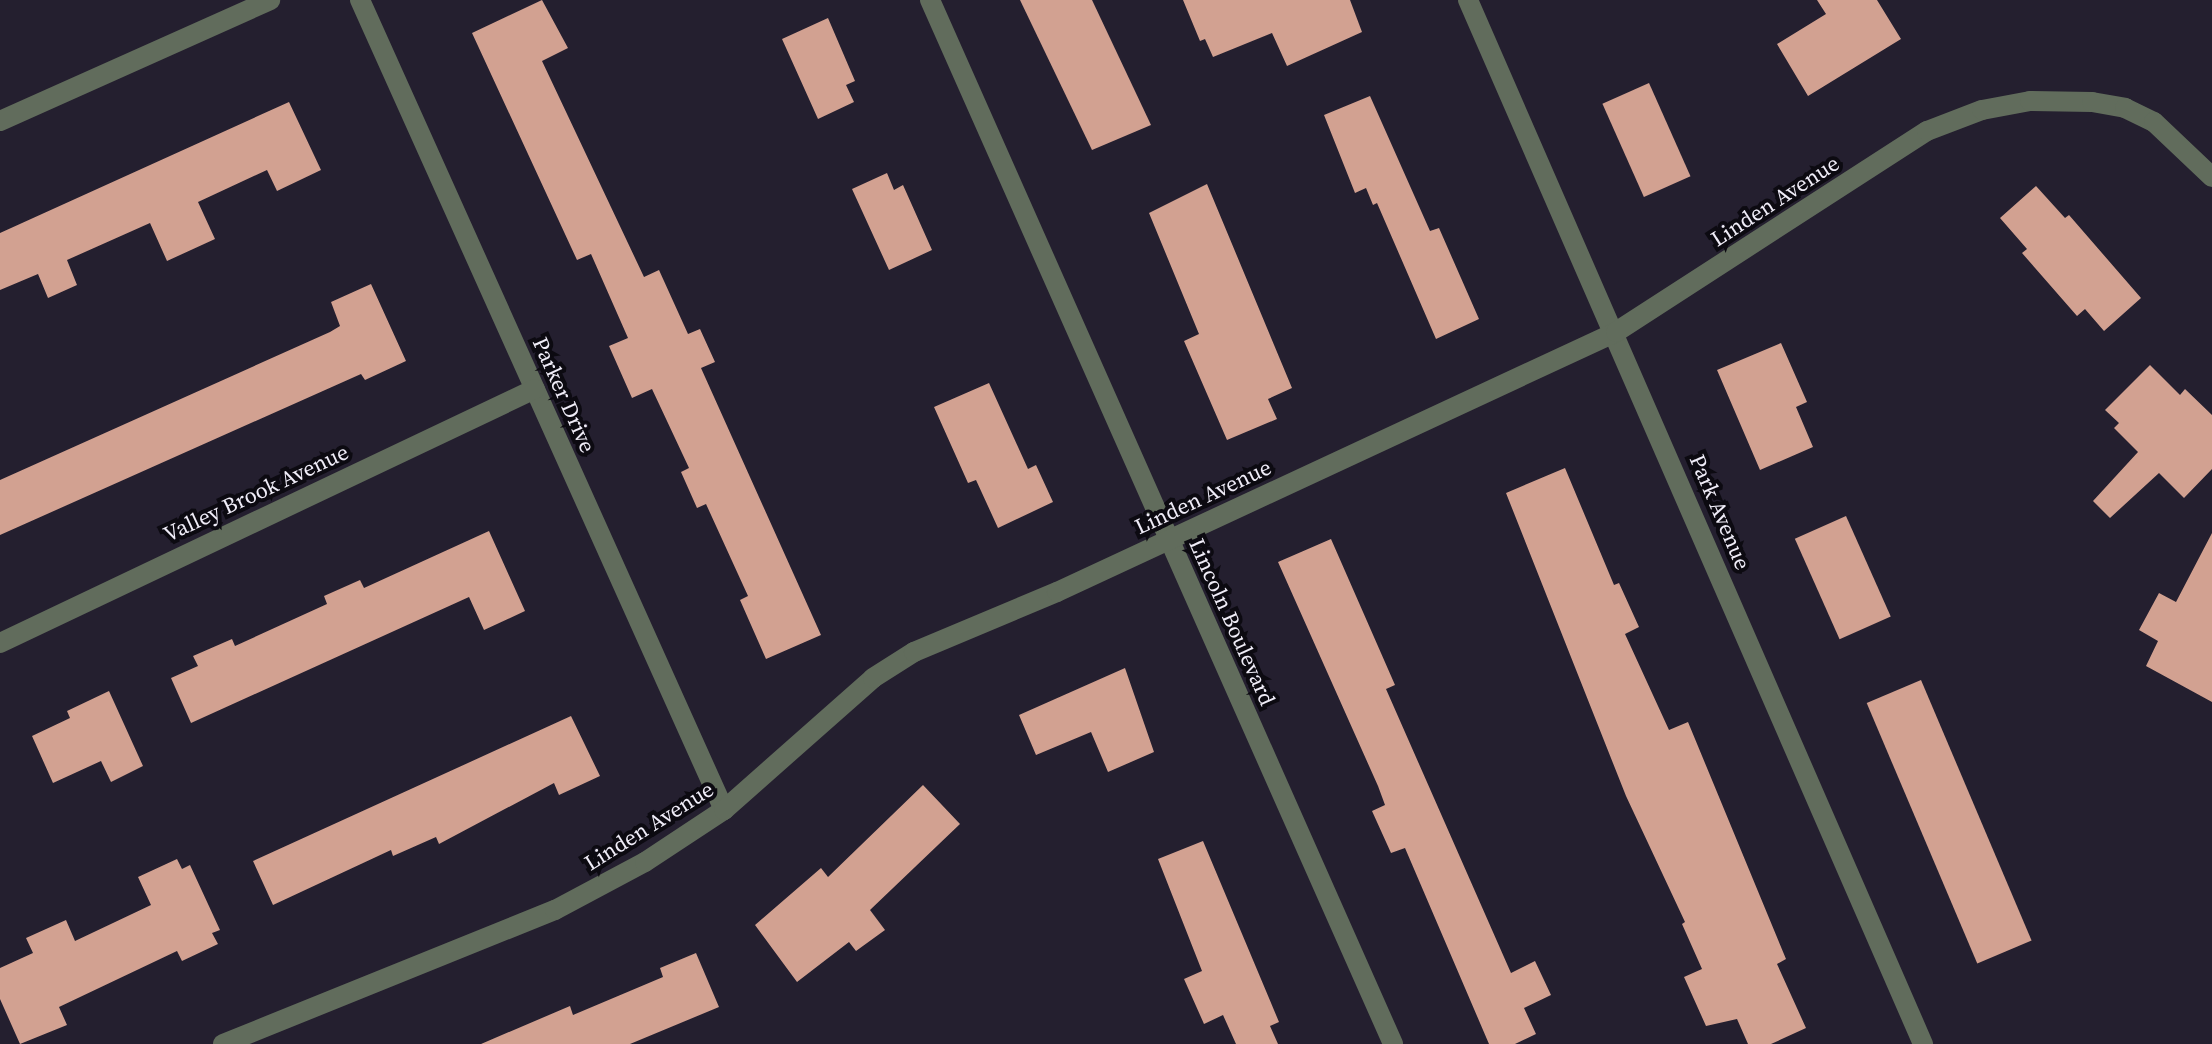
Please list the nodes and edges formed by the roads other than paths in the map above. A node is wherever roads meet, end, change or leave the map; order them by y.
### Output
1 (270, 0) edge
2 (360, 0) edge
3 (930, 0) edge
4 (1468, 0) edge
5 (0, 121) edge
6 (2212, 177) edge
7 (1616, 332) junction
8 (535, 389) junction
9 (1169, 539) junction
10 (0, 643) edge
11 (724, 810) junction
12 (223, 1044) edge
13 (1393, 1044) edge
14 (1923, 1044) edge

1 - 5 street
2 - 8 street, Parker Drive
3 - 9 street, Lincoln Boulevard
4 - 7 street, Park Avenue
6 - 7 street, Linden Avenue
7 - 9 street, Linden Avenue
7 - 14 street, Park Avenue
8 - 10 street, Valley Brook Avenue
8 - 11 street, Parker Drive
9 - 11 street, Linden Avenue
9 - 13 street, Lincoln Boulevard
11 - 12 street, Linden Avenue

